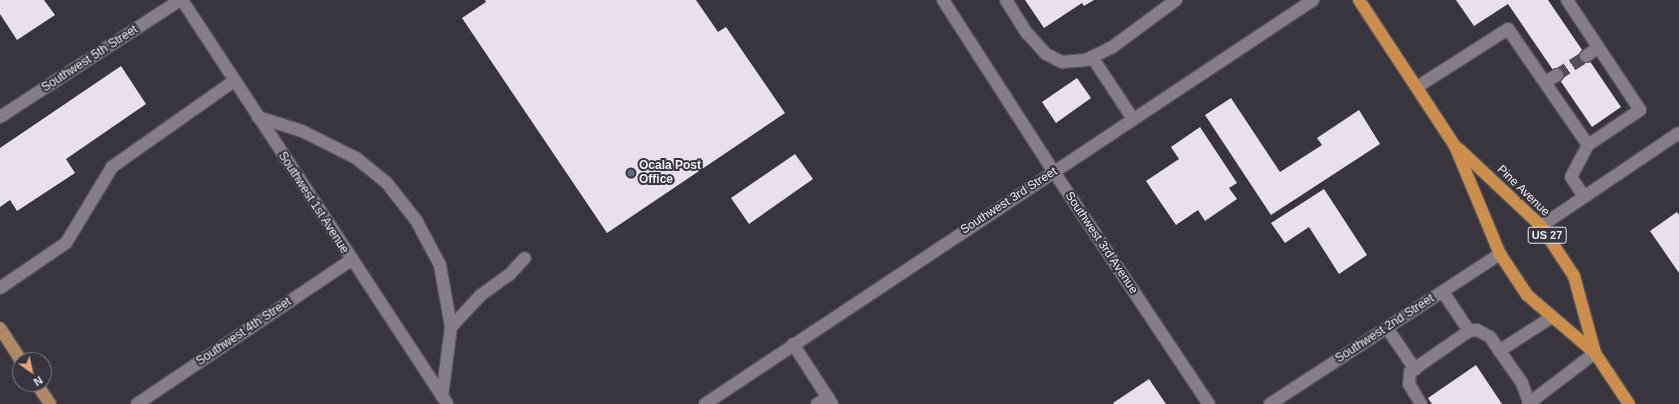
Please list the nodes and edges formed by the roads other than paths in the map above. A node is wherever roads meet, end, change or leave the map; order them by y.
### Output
1 (181, 0) edge
2 (943, 0) edge
3 (1006, 0) edge
4 (1176, 0) edge
5 (1313, 0) edge
6 (1359, 0) edge
7 (1567, 0) edge
8 (1598, 48) junction
9 (1586, 56) tunnel mouth
10 (1092, 57) junction
11 (1557, 75) tunnel mouth
12 (234, 81) junction
13 (1545, 82) junction
14 (1417, 88) junction
15 (0, 117) edge
16 (258, 117) junction
17 (1134, 119) junction
18 (1679, 133) edge
19 (1588, 145) junction
20 (1455, 146) junction
21 (1054, 172) junction
22 (1584, 196) junction
23 (1540, 226) junction
24 (1500, 254) junction
25 (525, 258) dead end
26 (351, 260) junction
27 (0, 288) edge
28 (1443, 292) junction
29 (1552, 317) junction
30 (451, 327) junction
31 (0, 328) edge
32 (1387, 328) junction
33 (1469, 331) junction
34 (793, 344) junction
35 (1500, 351) junction
36 (16, 352) edge
37 (1595, 353) junction
38 (1415, 369) junction
39 (42, 392) edge
40 (444, 400) edge
41 (830, 401) edge
42 (1529, 403) edge
43 (50, 404) edge
44 (137, 404) edge
45 (705, 404) edge
46 (818, 404) edge
47 (1209, 404) edge
48 (1270, 404) edge
49 (1422, 404) edge
50 (1629, 404) edge

1 - 12 street, Southwest 1st Avenue
1 - 15 street, Southwest 5th Street
2 - 21 street, Southwest 3rd Avenue
3 - 10 street
4 - 10 street
5 - 17 street, Southwest 3rd Street
6 - 14 highway, Pine Avenue / US 27
7 - 8 street
8 - 9 street
8 - 19 street
10 - 17 street
11 - 13 street
12 - 16 street, Southwest 1st Avenue
12 - 27 street
13 - 14 street
13 - 19 street
14 - 20 highway, Pine Avenue / US 27
16 - 26 street, Southwest 1st Avenue
16 - 30 street
17 - 21 street, Southwest 3rd Street
18 - 22 street
19 - 22 street
20 - 23 highway, Pine Avenue / US 27
20 - 24 highway, Pine Avenue / US 27
21 - 34 street, Southwest 3rd Street
21 - 47 street, Southwest 3rd Avenue
22 - 23 street
23 - 37 highway, Pine Avenue / US 27
24 - 28 street, Southwest 2nd Street
24 - 29 highway, Pine Avenue / US 27
25 - 30 street
26 - 40 street, Southwest 1st Avenue
26 - 44 street, Southwest 4th Street
28 - 32 street, Southwest 2nd Street
28 - 33 street
29 - 35 street
29 - 37 highway, Pine Avenue / US 27
30 - 40 street
31 - 36 main road
32 - 38 street
32 - 48 street, Southwest 2nd Street
33 - 35 street
33 - 38 street
34 - 41 street
34 - 45 street, Southwest 3rd Street
35 - 42 street
37 - 42 street
37 - 50 highway, Pine Avenue / US 27
38 - 49 street
39 - 43 main road
41 - 46 street

